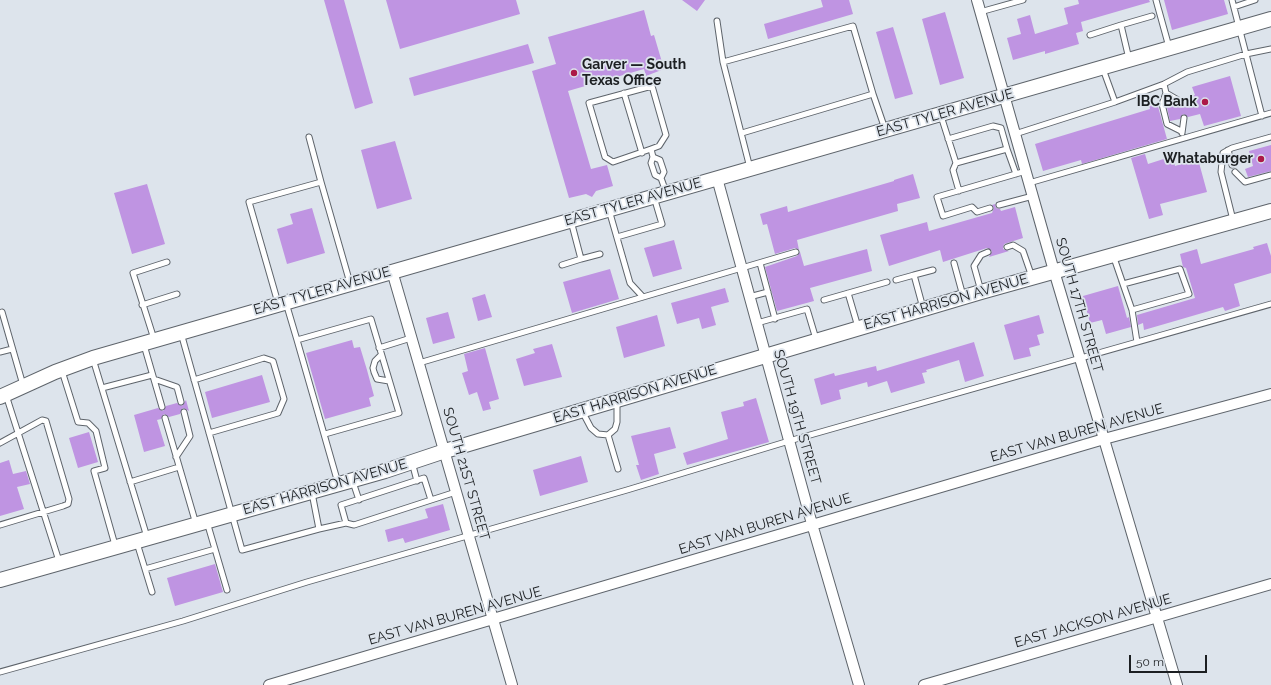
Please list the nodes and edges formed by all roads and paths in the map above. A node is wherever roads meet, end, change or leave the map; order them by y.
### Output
1 (976, 0) edge
2 (1023, 0) edge
3 (1156, 0) edge
4 (1232, 0) edge
5 (1256, 0) edge
6 (1234, 7) junction
7 (980, 12) junction
8 (1152, 16) dead end
9 (1271, 19) edge
10 (717, 21) dead end
11 (1121, 25) junction
12 (1240, 28) junction
13 (1090, 35) dead end
14 (1170, 48) junction
15 (1271, 49) edge
16 (1246, 54) junction
17 (1129, 60) junction
18 (723, 62) junction
19 (1103, 68) junction
20 (1164, 84) junction
21 (624, 93) junction
22 (1166, 93) junction
23 (874, 94) junction
24 (1004, 97) junction
25 (1178, 100) dead end
26 (1115, 102) junction
27 (1271, 113) edge
28 (941, 115) junction
29 (1262, 116) junction
30 (1184, 118) dead end
31 (885, 130) junction
32 (1181, 131) junction
33 (742, 133) junction
34 (1015, 134) junction
35 (309, 137) dead end
36 (1271, 137) edge
37 (948, 139) junction
38 (1183, 139) junction
39 (1007, 148) junction
40 (651, 149) junction
41 (1228, 150) junction
42 (642, 153) junction
43 (653, 157) junction
44 (956, 163) junction
45 (1232, 165) dead end
46 (750, 169) junction
47 (1026, 171) junction
48 (1235, 172) dead end
49 (1016, 174) junction
50 (1271, 175) edge
51 (661, 178) junction
52 (717, 178) junction
53 (321, 182) junction
54 (1029, 183) junction
55 (959, 191) junction
56 (660, 194) junction
57 (1033, 196) junction
58 (999, 206) dead end
59 (990, 208) dead end
60 (608, 209) junction
61 (1270, 213) edge
62 (570, 220) junction
63 (1233, 221) junction
64 (617, 237) junction
65 (1007, 247) dead end
66 (796, 252) dead end
67 (988, 252) dead end
68 (600, 254) dead end
69 (1113, 254) junction
70 (581, 259) junction
71 (167, 262) dead end
72 (760, 263) junction
73 (954, 263) dead end
74 (562, 265) dead end
75 (742, 268) junction
76 (932, 270) dead end
77 (392, 271) junction
78 (1054, 271) junction
79 (914, 275) junction
80 (1032, 277) junction
81 (896, 280) dead end
82 (887, 282) dead end
83 (350, 283) junction
84 (1123, 284) junction
85 (768, 292) junction
86 (981, 292) junction
87 (848, 293) junction
88 (177, 294) dead end
89 (643, 297) junction
90 (749, 297) junction
91 (964, 297) junction
92 (824, 300) dead end
93 (282, 303) junction
94 (1271, 304) edge
95 (142, 305) junction
96 (923, 309) junction
97 (1132, 310) junction
98 (2, 312) dead end
99 (775, 319) junction
100 (757, 324) junction
101 (858, 328) junction
102 (181, 332) junction
103 (411, 338) junction
104 (297, 340) junction
105 (817, 340) junction
106 (149, 342) junction
107 (1137, 342) junction
108 (380, 348) junction
109 (12, 349) junction
110 (0, 352) edge
111 (381, 355) junction
112 (765, 355) junction
113 (93, 358) junction
114 (1080, 358) junction
115 (419, 363) junction
116 (62, 370) junction
117 (153, 377) junction
118 (194, 380) junction
119 (389, 381) junction
120 (24, 386) junction
121 (102, 388) junction
122 (1271, 394) edge
123 (3, 396) edge
124 (617, 399) junction
125 (181, 402) dead end
126 (162, 407) dead end
127 (582, 410) junction
128 (184, 412) dead end
129 (165, 418) dead end
130 (19, 433) junction
131 (209, 434) junction
132 (325, 434) junction
133 (608, 435) junction
134 (1104, 439) junction
135 (789, 441) junction
136 (0, 443) edge
137 (444, 451) junction
138 (176, 457) junction
139 (412, 462) junction
140 (180, 467) junction
141 (618, 470) dead end
142 (352, 480) junction
143 (417, 480) junction
144 (130, 482) junction
145 (338, 484) junction
146 (312, 491) junction
147 (456, 492) junction
148 (359, 500) junction
149 (431, 500) junction
150 (44, 512) junction
151 (232, 514) junction
152 (201, 522) junction
153 (346, 523) junction
154 (812, 524) junction
155 (0, 525) edge
156 (319, 529) junction
157 (469, 535) junction
158 (142, 539) junction
159 (115, 547) junction
160 (215, 549) junction
161 (59, 562) junction
162 (145, 569) junction
163 (0, 580) edge
164 (1271, 584) edge
165 (227, 590) dead end
166 (152, 592) dead end
167 (1156, 617) junction
168 (493, 620) junction
169 (0, 672) edge
170 (269, 685) edge
171 (512, 685) edge
172 (859, 685) edge
173 (924, 685) edge
174 (1177, 685) edge

1 - 7 street, SOUTH 17TH STREET
2 - 7 lane
3 - 14 lane
4 - 6 lane
5 - 6 lane
6 - 12 lane
7 - 24 street, SOUTH 17TH STREET
8 - 11 lane
9 - 12 main road, EAST TYLER AVENUE
10 - 18 lane
11 - 13 lane
11 - 17 lane
12 - 14 main road, EAST TYLER AVENUE
12 - 16 lane
14 - 17 main road, EAST TYLER AVENUE
15 - 16 lane
16 - 20 lane
16 - 29 lane
17 - 19 main road, EAST TYLER AVENUE
18 - 23 lane
18 - 33 lane
19 - 24 main road, EAST TYLER AVENUE
19 - 26 lane
20 - 22 lane
20 - 26 lane
21 - 40 lane
21 - 42 lane
21 - 42 lane
22 - 25 lane
22 - 32 lane
23 - 31 lane
23 - 33 lane
24 - 28 main road, EAST TYLER AVENUE
24 - 34 street, SOUTH 17TH STREET
26 - 34 lane
27 - 29 lane
28 - 31 main road, EAST TYLER AVENUE
28 - 37 lane
29 - 38 lane
30 - 32 lane
31 - 46 main road, EAST TYLER AVENUE
32 - 38 lane
33 - 46 lane
34 - 47 street, SOUTH 17TH STREET
35 - 53 lane
36 - 41 lane
37 - 39 lane
37 - 44 lane
38 - 54 lane
39 - 44 lane
39 - 49 lane
40 - 42 lane
40 - 43 lane
41 - 45 lane
41 - 63 lane
43 - 51 lane
43 - 51 lane
44 - 55 lane
46 - 52 main road, EAST TYLER AVENUE
47 - 49 lane
47 - 54 street, SOUTH 17TH STREET
48 - 50 lane
49 - 55 lane
51 - 56 lane
52 - 56 main road, EAST TYLER AVENUE
52 - 75 street, SOUTH 19TH STREET
53 - 83 lane
53 - 93 lane
54 - 57 street, SOUTH 17TH STREET
55 - 59 lane
56 - 60 main road, EAST TYLER AVENUE
56 - 64 lane
57 - 58 lane
57 - 78 street, SOUTH 17TH STREET
60 - 62 main road, EAST TYLER AVENUE
60 - 64 lane
61 - 63 main road, EAST HARRISON AVENUE
62 - 70 lane
62 - 77 main road, EAST TYLER AVENUE
63 - 69 main road, EAST HARRISON AVENUE
64 - 89 lane
65 - 80 lane
66 - 72 lane
67 - 86 lane
68 - 70 lane
69 - 78 main road, EAST HARRISON AVENUE
69 - 84 lane
70 - 74 lane
71 - 95 lane
72 - 75 lane
72 - 85 lane
73 - 91 lane
75 - 89 lane
75 - 90 street, SOUTH 19TH STREET
76 - 79 lane
77 - 83 main road, EAST TYLER AVENUE
77 - 103 street, SOUTH 21ST STREET
78 - 80 main road, EAST HARRISON AVENUE
78 - 114 street, SOUTH 17TH STREET
79 - 81 lane
79 - 96 lane
80 - 86 main road, EAST HARRISON AVENUE
82 - 87 lane
83 - 93 main road, EAST TYLER AVENUE
84 - 97 lane
84 - 97 lane
85 - 90 lane
85 - 99 lane
86 - 91 main road, EAST HARRISON AVENUE
87 - 92 lane
87 - 101 lane
88 - 95 lane
89 - 115 lane
90 - 100 street, SOUTH 19TH STREET
91 - 96 main road, EAST HARRISON AVENUE
93 - 102 main road, EAST TYLER AVENUE
93 - 104 lane
94 - 107 lane
95 - 106 lane
96 - 101 main road, EAST HARRISON AVENUE
97 - 107 lane
98 - 109 lane
99 - 100 lane
99 - 105 lane
100 - 112 street, SOUTH 19TH STREET
101 - 105 main road, EAST HARRISON AVENUE
102 - 106 main road, EAST TYLER AVENUE
102 - 118 lane
103 - 108 lane
103 - 115 street, SOUTH 21ST STREET
104 - 108 lane
104 - 132 lane
105 - 112 main road, EAST HARRISON AVENUE
106 - 113 main road, EAST TYLER AVENUE
106 - 117 lane
107 - 114 lane
108 - 111 lane
109 - 110 lane
109 - 120 lane
111 - 119 lane
111 - 119 lane
112 - 124 main road, EAST HARRISON AVENUE
112 - 135 street, SOUTH 19TH STREET
113 - 116 main road, EAST TYLER AVENUE
113 - 121 lane
114 - 134 street, SOUTH 17TH STREET
114 - 135 lane
115 - 137 street, SOUTH 21ST STREET
116 - 120 main road, EAST TYLER AVENUE
116 - 159 lane
117 - 121 lane
117 - 125 lane
117 - 126 lane
118 - 131 lane
118 - 131 lane
119 - 132 lane
120 - 123 main road, EAST TYLER AVENUE
121 - 144 lane
122 - 134 street, EAST VAN BUREN AVENUE
123 - 130 lane
124 - 127 main road, EAST HARRISON AVENUE
124 - 133 lane
127 - 133 lane
127 - 137 main road, EAST HARRISON AVENUE
128 - 138 lane
129 - 138 lane
130 - 136 lane
130 - 150 lane
130 - 150 lane
131 - 151 lane
132 - 145 lane
133 - 141 lane
134 - 154 street, EAST VAN BUREN AVENUE
134 - 167 street, SOUTH 17TH STREET
135 - 154 street, SOUTH 19TH STREET
135 - 157 lane
137 - 139 main road, EAST HARRISON AVENUE
137 - 147 street, SOUTH 21ST STREET
138 - 140 lane
139 - 142 main road, EAST HARRISON AVENUE
139 - 143 lane
140 - 144 lane
140 - 152 lane
142 - 145 main road, EAST HARRISON AVENUE
142 - 148 lane
143 - 148 lane
143 - 149 lane
144 - 158 lane
145 - 146 main road, EAST HARRISON AVENUE
146 - 151 main road, EAST HARRISON AVENUE
146 - 156 lane
147 - 149 lane
147 - 157 street, SOUTH 21ST STREET
148 - 153 lane
149 - 153 lane
150 - 155 lane
150 - 161 lane
151 - 152 main road, EAST HARRISON AVENUE
151 - 156 lane
152 - 158 main road, EAST HARRISON AVENUE
152 - 160 lane
153 - 156 lane
154 - 168 street, EAST VAN BUREN AVENUE
154 - 172 street, SOUTH 19TH STREET
157 - 168 street, SOUTH 21ST STREET
157 - 169 lane
158 - 159 main road, EAST HARRISON AVENUE
158 - 162 lane
159 - 161 main road, EAST HARRISON AVENUE
160 - 162 lane
160 - 165 lane
161 - 163 main road, EAST HARRISON AVENUE
162 - 166 lane
164 - 167 street, EAST JACKSON AVENUE
167 - 173 street, EAST JACKSON AVENUE
167 - 174 street, SOUTH 17TH STREET
168 - 170 street, EAST VAN BUREN AVENUE
168 - 171 street, SOUTH 21ST STREET

